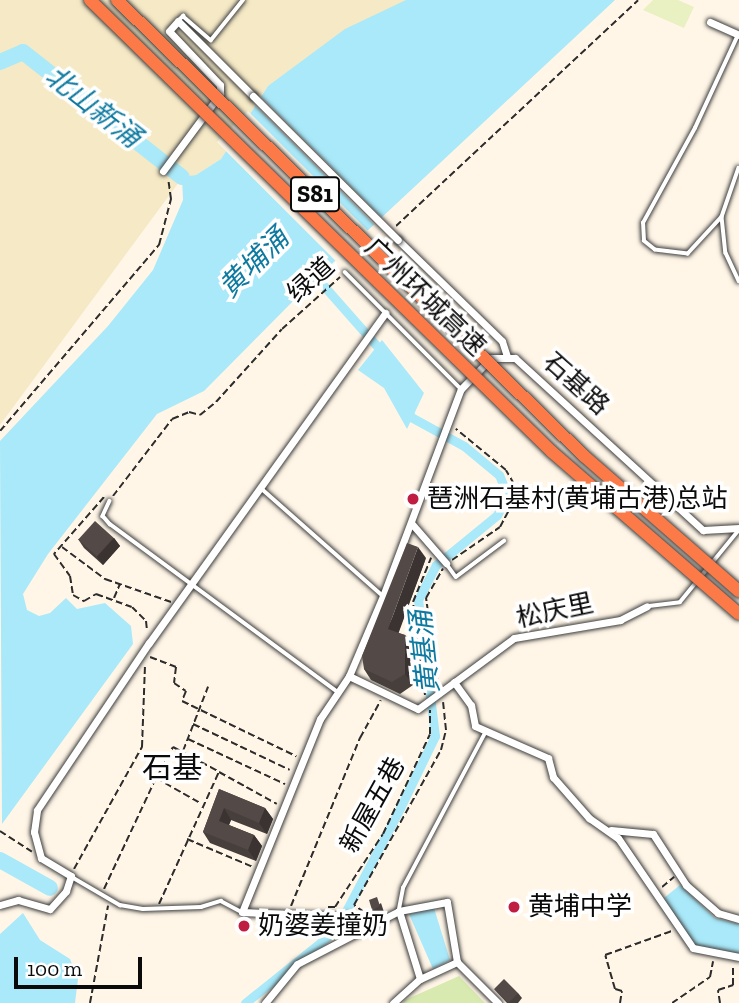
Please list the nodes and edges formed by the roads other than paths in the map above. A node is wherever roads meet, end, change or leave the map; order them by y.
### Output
1 (90, 0) edge
2 (117, 0) edge
3 (243, 0) edge
4 (178, 22) junction
5 (710, 22) dead end
6 (738, 35) edge
7 (739, 168) edge
8 (164, 170) road end
9 (722, 217) junction
10 (345, 272) road end
11 (739, 281) edge
12 (385, 313) junction
13 (507, 356) junction
14 (461, 389) junction
15 (426, 481) junction
16 (434, 484) dead end
17 (261, 488) junction
18 (110, 500) road end
19 (412, 524) junction
20 (739, 529) edge
21 (504, 541) dead end
22 (446, 564) joint
23 (193, 586) junction
24 (739, 591) edge
25 (383, 596) junction
26 (647, 606) joint
27 (739, 614) edge
28 (349, 676) junction
29 (454, 682) junction
30 (335, 691) junction
31 (485, 731) junction
32 (611, 830) junction
33 (71, 876) junction
34 (0, 905) edge
35 (399, 911) junction
36 (242, 912) junction
37 (739, 919) edge
38 (374, 925) junction
39 (736, 957) edge
40 (457, 962) junction
41 (420, 979) junction
42 (265, 1003) edge
43 (393, 1003) edge
44 (498, 1003) edge

1 - 27 highway, 广州环城高速 / S81, bridge
2 - 24 highway, 广州环城高速 / S81, bridge
3 - 4 lane
4 - 8 street
4 - 13 street, bridge
5 - 6 street
6 - 9 lane
7 - 9 lane
9 - 11 lane
10 - 12 lane
12 - 14 lane
12 - 17 street
13 - 14 street, 石基路
13 - 20 street, 石基路
14 - 15 street, 石基路
15 - 16 lane
15 - 19 street, 石基路
17 - 23 street
17 - 25 lane
18 - 23 lane
19 - 22 street
19 - 25 street, 石基路
20 - 26 lane
21 - 22 lane
23 - 30 lane
23 - 33 street
25 - 28 street, 石基路
26 - 29 street, 松庆里
28 - 29 street, 松庆里
28 - 30 street, 石基路
29 - 31 street
30 - 36 street, 石基路
31 - 32 street
31 - 35 lane
32 - 37 street
32 - 39 street
33 - 34 street
33 - 36 lane
35 - 38 street
35 - 40 street
35 - 41 street
36 - 38 street
38 - 42 street
40 - 41 street
40 - 44 street
41 - 43 street

